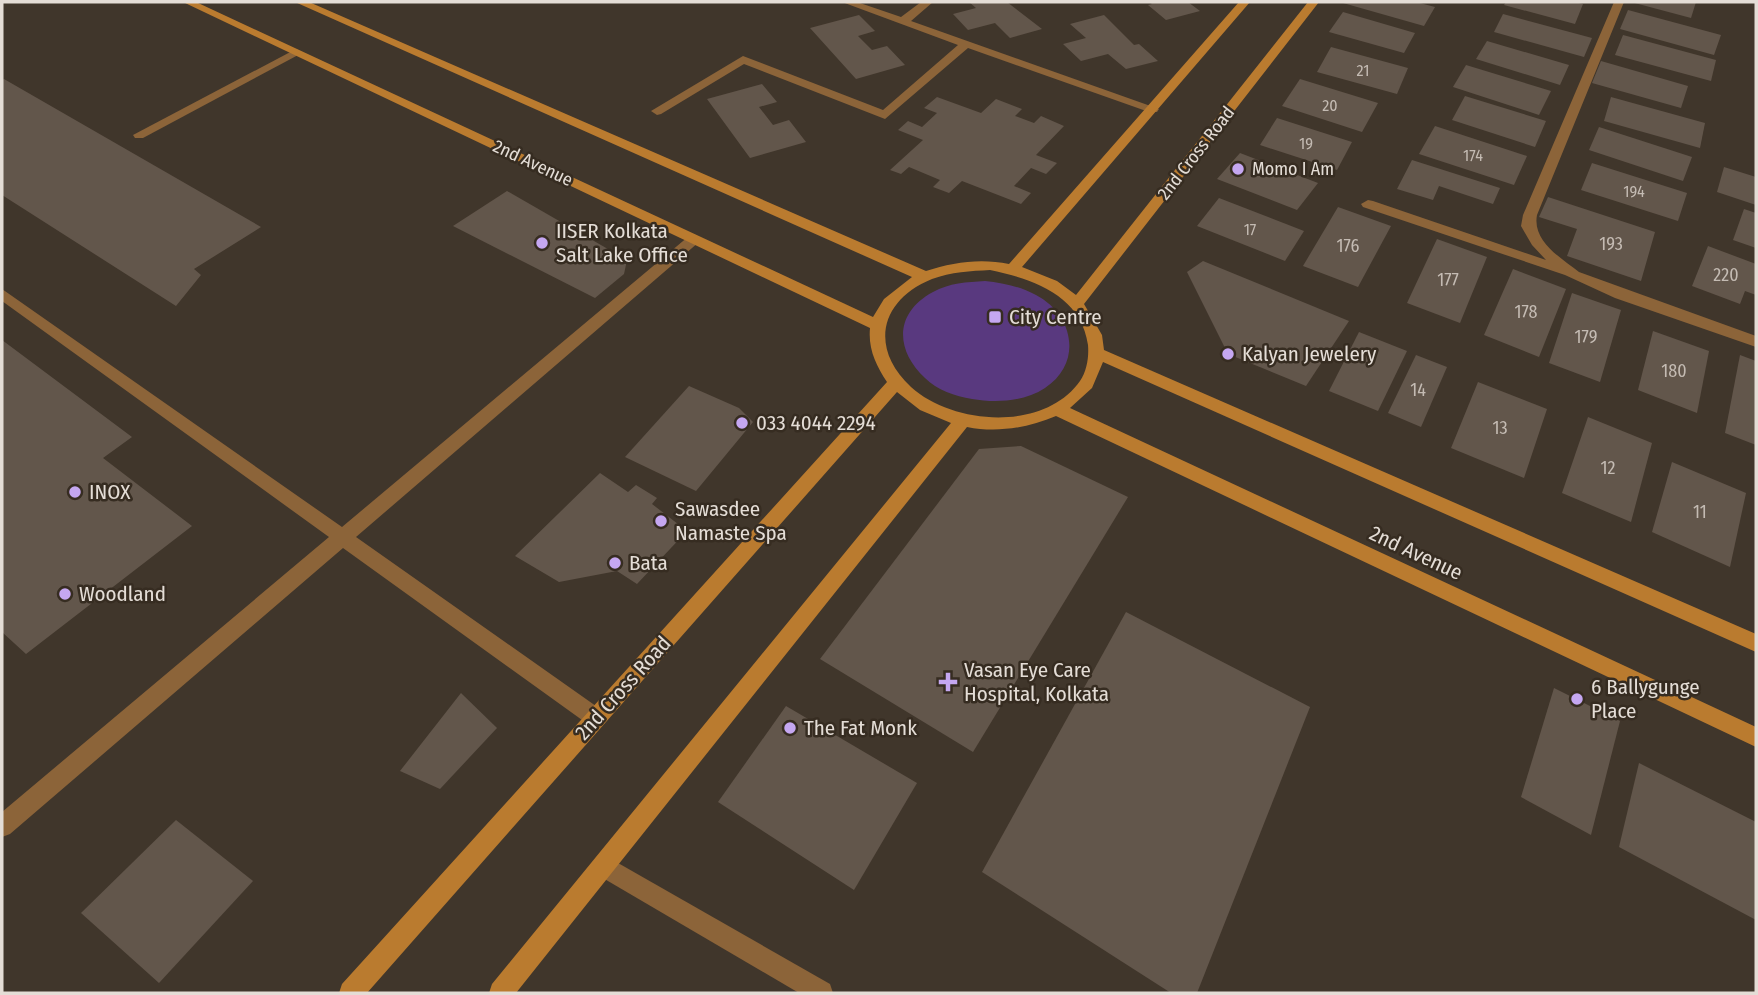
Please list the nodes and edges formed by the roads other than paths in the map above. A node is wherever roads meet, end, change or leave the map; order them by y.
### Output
1 (188, 2) edge
2 (300, 2) edge
3 (847, 2) edge
4 (928, 2) edge
5 (1245, 2) edge
6 (1314, 2) edge
7 (1615, 3) edge
8 (904, 21) junction
9 (966, 44) junction
10 (296, 52) junction
11 (1153, 109) junction
12 (657, 111) dead end
13 (139, 135) dead end
14 (1368, 204) dead end
15 (694, 239) junction
16 (1013, 269) junction
17 (1574, 275) junction
18 (924, 276) junction
19 (2, 295) edge
20 (1077, 303) junction
21 (877, 326) junction
22 (1756, 342) edge
23 (1097, 353) junction
24 (895, 384) junction
25 (1056, 410) junction
26 (964, 420) junction
27 (344, 538) junction
28 (1756, 643) edge
29 (597, 718) junction
30 (1756, 737) edge
31 (2, 826) edge
32 (604, 866) junction
33 (351, 993) edge
34 (501, 993) edge
35 (821, 993) edge

1 - 10 street, 2nd Avenue
2 - 18 street
3 - 8 street
4 - 8 street
5 - 11 street
6 - 20 street, 2nd Cross Road
7 - 17 street
8 - 9 street
9 - 11 street
9 - 12 street
10 - 13 street
10 - 15 street, 2nd Avenue
11 - 16 street
14 - 17 street
15 - 21 street, 2nd Avenue
15 - 27 street
16 - 18 street
16 - 20 street
17 - 22 street
18 - 21 street
19 - 27 street
20 - 23 street
21 - 24 street
23 - 25 street
23 - 28 street
24 - 26 street
24 - 29 street, 2nd Cross Road
25 - 26 street
25 - 30 street, 2nd Avenue
26 - 32 street
27 - 29 street
27 - 31 street
29 - 33 street, 2nd Cross Road
32 - 34 street
32 - 35 street

